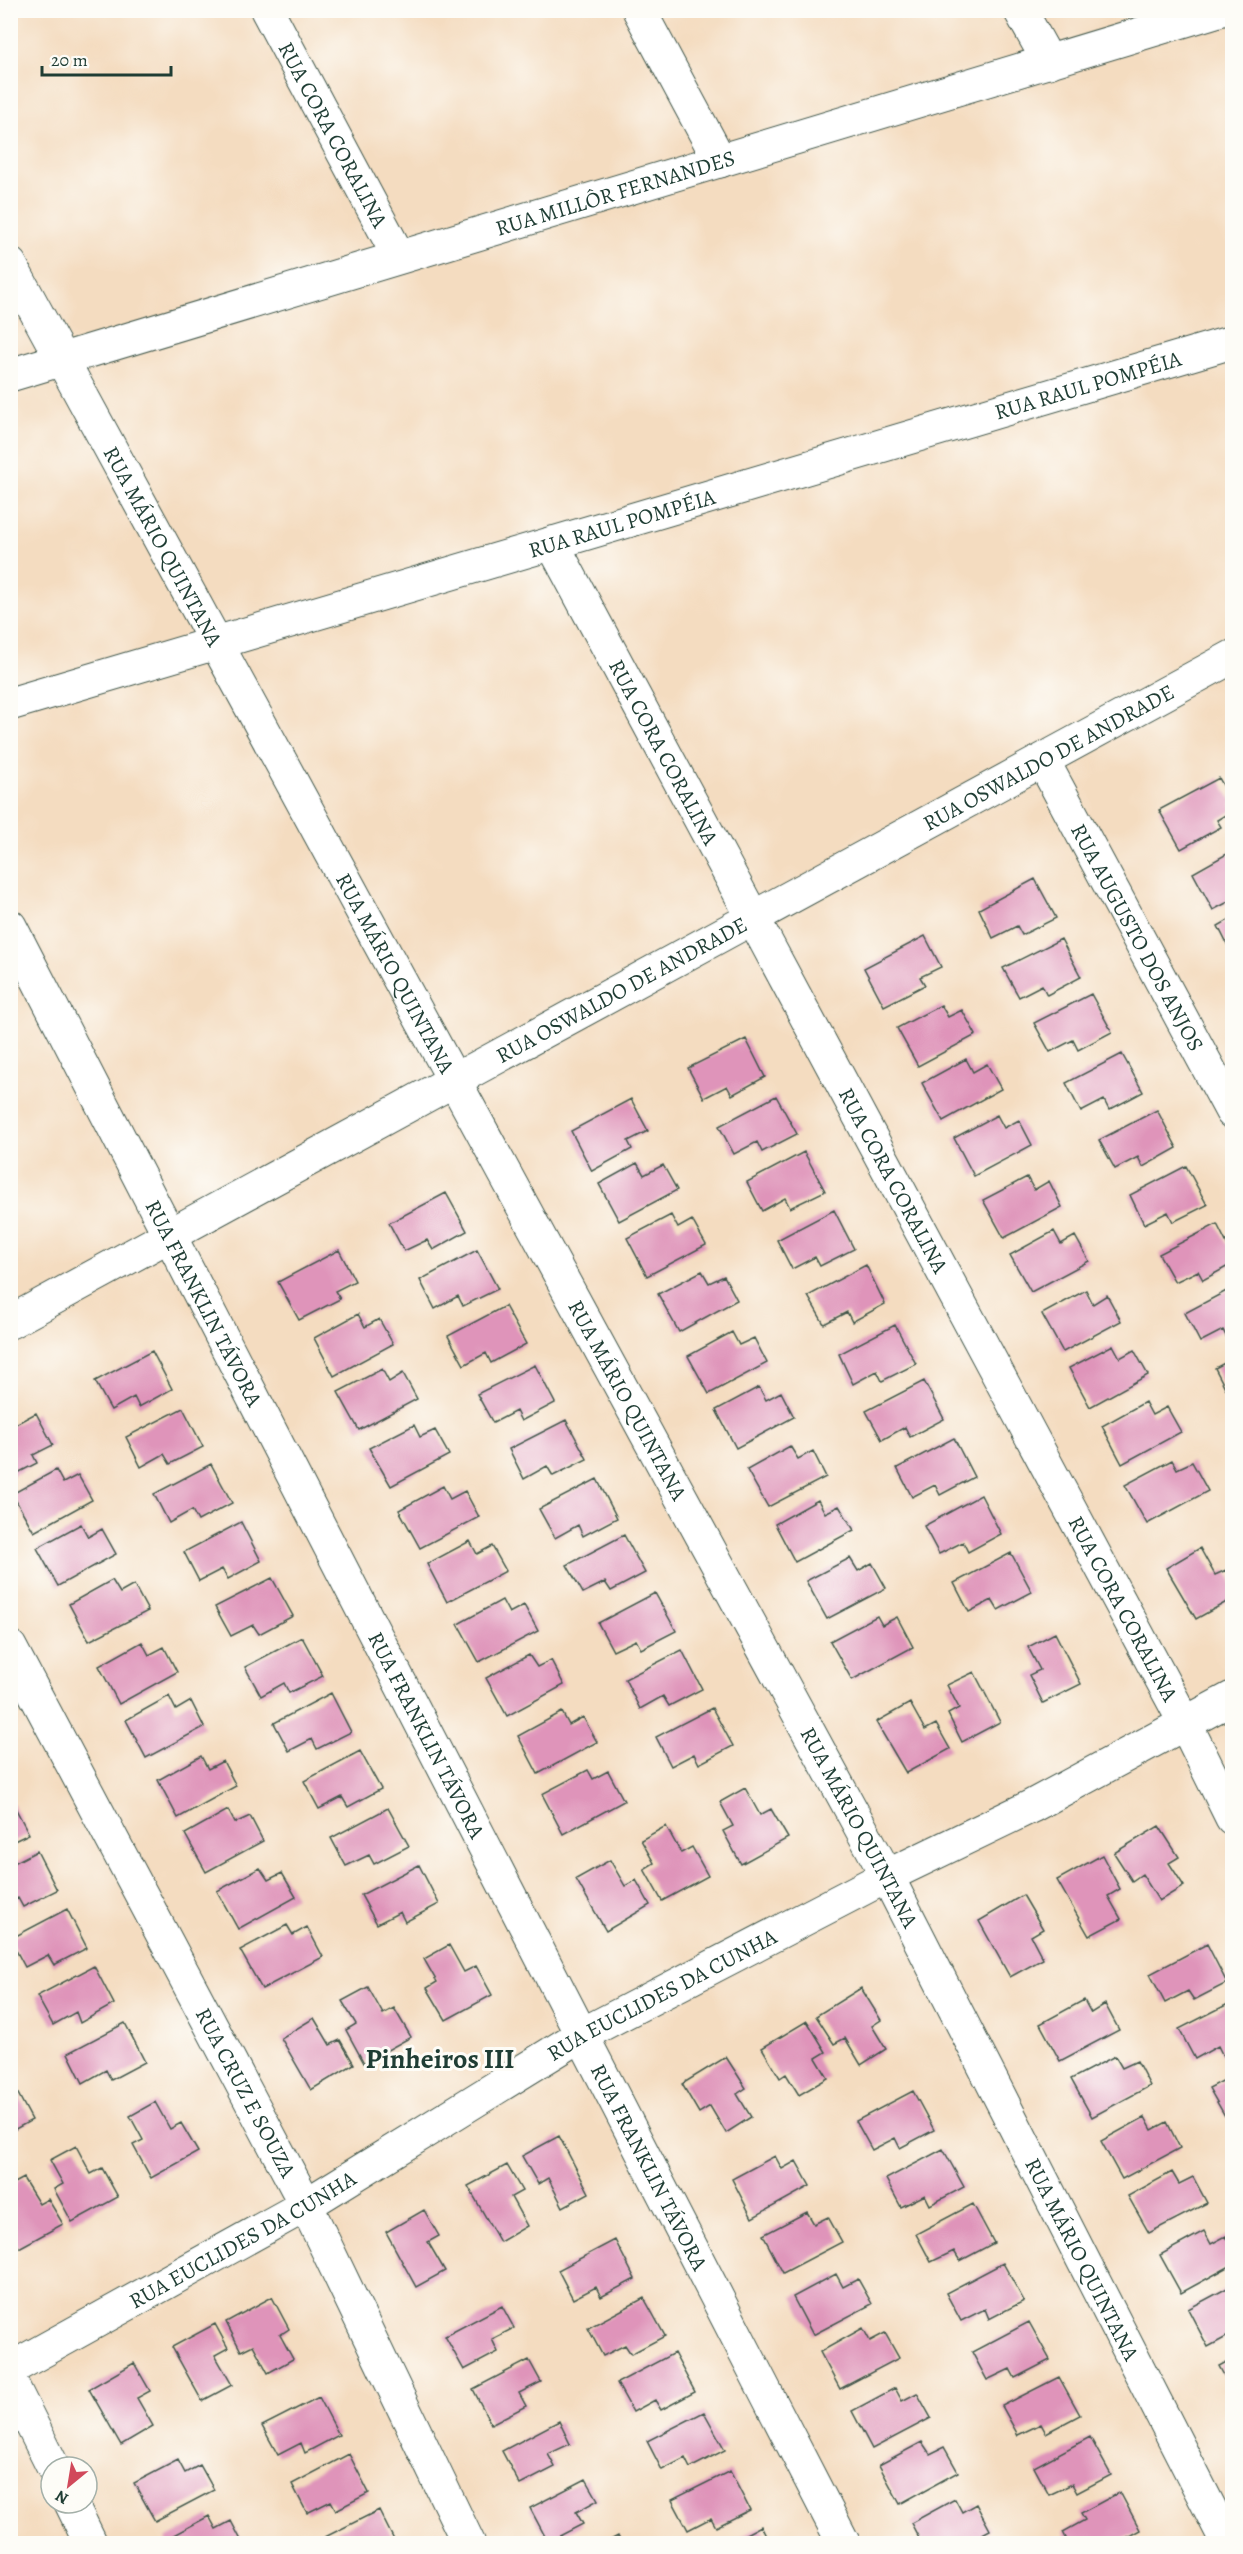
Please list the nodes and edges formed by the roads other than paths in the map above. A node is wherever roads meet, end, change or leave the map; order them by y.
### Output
1 (267, 10) edge
2 (639, 10) edge
3 (1020, 10) edge
4 (1219, 10) edge
5 (1049, 62) junction
6 (720, 161) junction
7 (399, 257) junction
8 (10, 264) edge
9 (1233, 342) edge
10 (62, 359) junction
11 (10, 375) edge
12 (552, 543) junction
13 (216, 643) junction
14 (1233, 657) edge
15 (10, 704) edge
16 (1043, 760) junction
17 (754, 918) junction
18 (10, 926) edge
19 (454, 1081) junction
20 (1233, 1112) edge
21 (170, 1235) junction
22 (10, 1322) edge
23 (10, 1647) edge
24 (1233, 1698) edge
25 (1185, 1723) junction
26 (1233, 1818) edge
27 (886, 1876) junction
28 (583, 2034) junction
29 (306, 2205) junction
30 (10, 2369) edge
31 (10, 2381) edge
32 (47, 2455) edge
33 (77, 2515) edge
34 (91, 2544) edge
35 (470, 2544) edge
36 (844, 2544) edge
37 (1228, 2544) edge

1 - 7 street, RUA CORA CORALINA
2 - 6 street
3 - 5 street
4 - 5 street, RUA MILLÔR FERNANDES
5 - 6 street, RUA MILLÔR FERNANDES
6 - 7 street, RUA MILLÔR FERNANDES
7 - 10 street, RUA MILLÔR FERNANDES
8 - 10 street, RUA MÁRIO QUINTANA
9 - 12 street, RUA RAUL POMPÉIA
10 - 11 street, RUA MILLÔR FERNANDES
10 - 13 street, RUA MÁRIO QUINTANA
12 - 13 street, RUA RAUL POMPÉIA
12 - 17 street, RUA CORA CORALINA
13 - 15 street, RUA RAUL POMPÉIA
13 - 19 street, RUA MÁRIO QUINTANA
14 - 16 street, RUA OSWALDO DE ANDRADE
16 - 17 street, RUA OSWALDO DE ANDRADE
16 - 20 street, RUA AUGUSTO DOS ANJOS
17 - 19 street, RUA OSWALDO DE ANDRADE
17 - 25 street, RUA CORA CORALINA
18 - 21 street, RUA FRANKLIN TÁVORA
19 - 21 street, RUA OSWALDO DE ANDRADE
19 - 27 street, RUA MÁRIO QUINTANA
21 - 22 street, RUA OSWALDO DE ANDRADE
21 - 28 street, RUA FRANKLIN TÁVORA
23 - 29 street, RUA CRUZ E SOUZA
24 - 25 street, RUA EUCLIDES DA CUNHA
25 - 26 street, RUA CORA CORALINA
25 - 27 street, RUA EUCLIDES DA CUNHA
27 - 28 street, RUA EUCLIDES DA CUNHA
27 - 37 street, RUA MÁRIO QUINTANA
28 - 29 street, RUA EUCLIDES DA CUNHA
28 - 36 street, RUA FRANKLIN TÁVORA
29 - 30 street, RUA EUCLIDES DA CUNHA
29 - 35 street, RUA CRUZ E SOUZA
31 - 32 street
33 - 34 street

